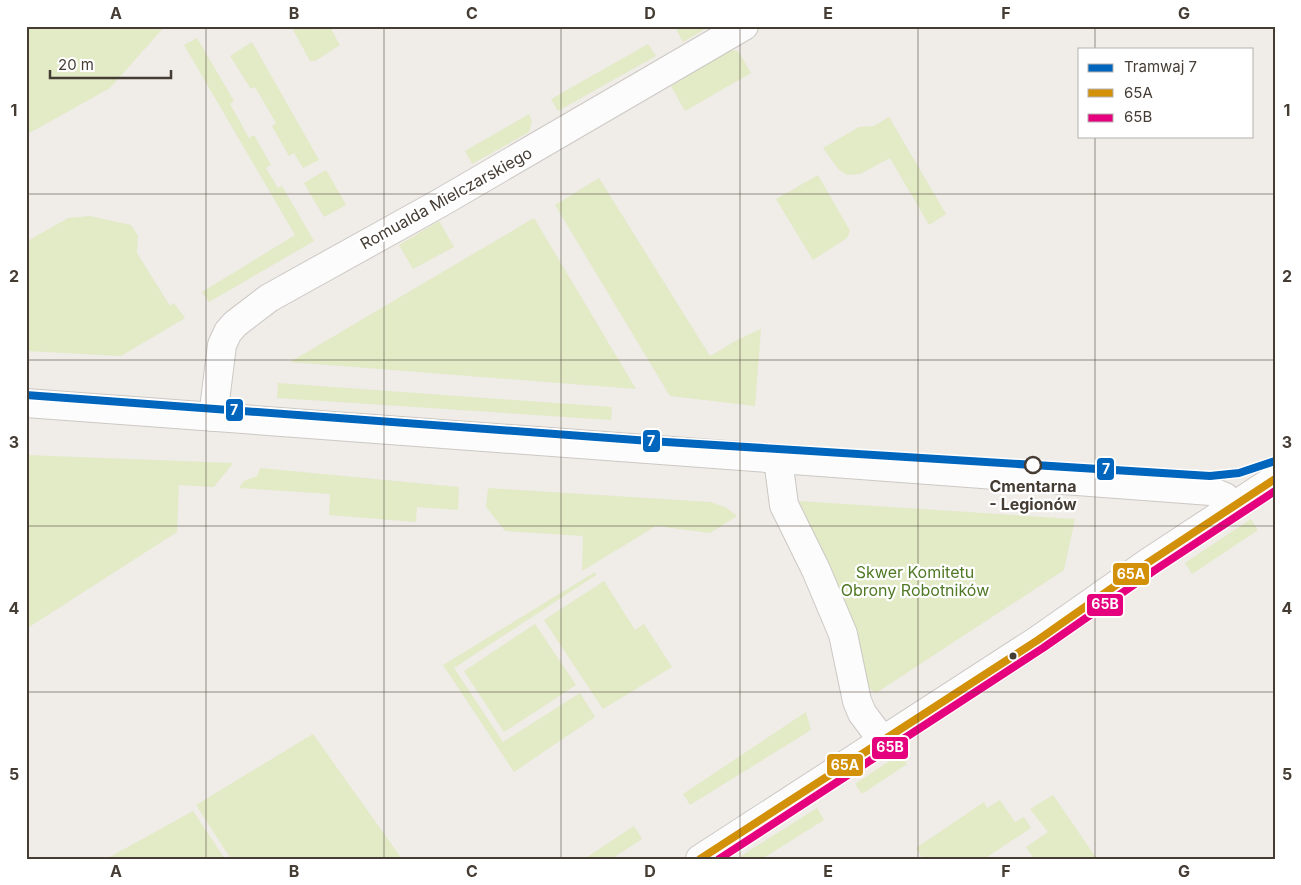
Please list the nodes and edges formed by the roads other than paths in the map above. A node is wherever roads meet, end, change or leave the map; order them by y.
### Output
1 (744, 26) edge
2 (26, 403) edge
3 (213, 417) junction
4 (778, 459) junction
5 (1275, 479) edge
6 (1233, 506) junction
7 (882, 740) junction
8 (700, 859) edge

1 - 3 street, Romualda Mielczarskiego
2 - 3 street
3 - 4 street
4 - 6 street
4 - 7 street
5 - 6 street
6 - 7 street
7 - 8 street

